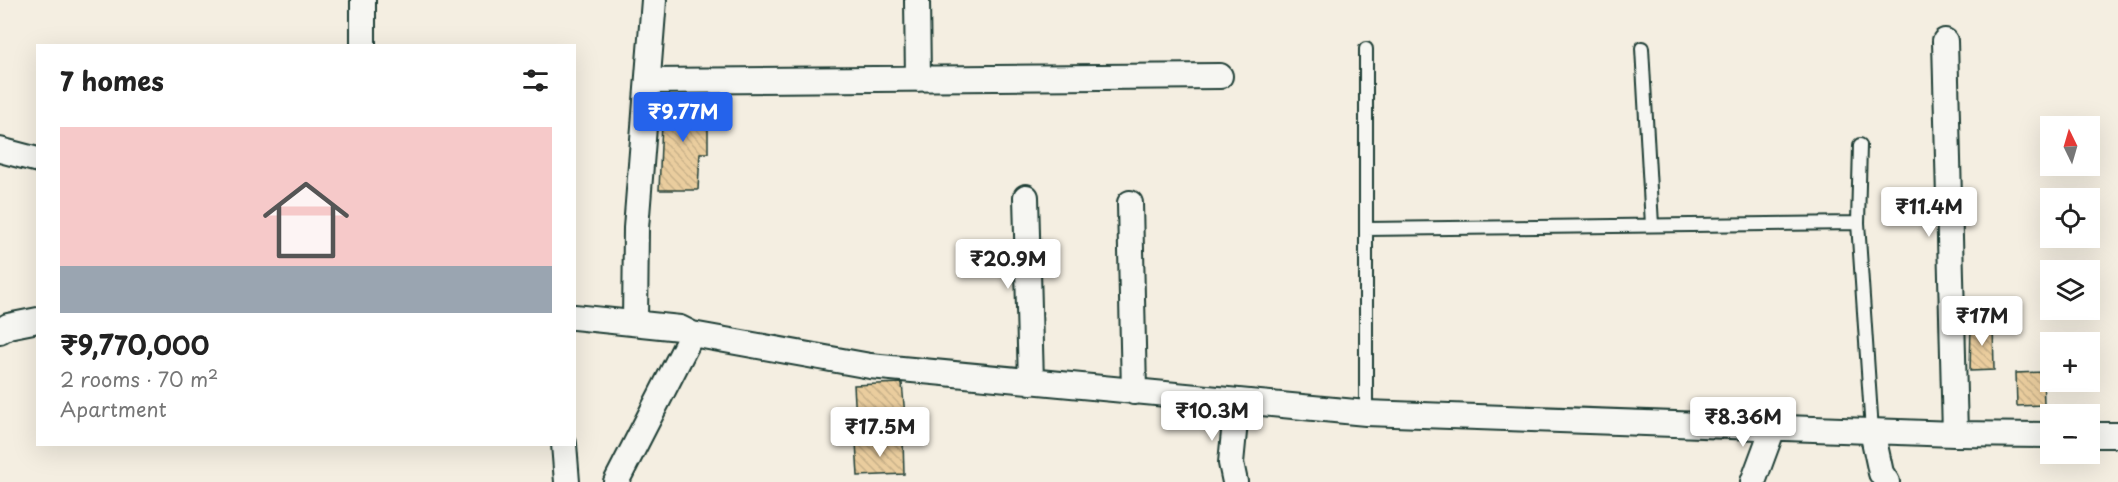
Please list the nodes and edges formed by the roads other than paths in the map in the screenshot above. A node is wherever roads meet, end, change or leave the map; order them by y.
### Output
1 (363, 0) edge
2 (654, 0) edge
3 (916, 0) edge
4 (1945, 41) dead end
5 (363, 44) edge
6 (1642, 48) dead end
7 (1366, 49) dead end
8 (1220, 76) dead end
9 (918, 79) junction
10 (648, 81) junction
11 (1860, 145) dead end
12 (0, 150) edge
13 (36, 159) edge
14 (1026, 197) dead end
15 (1130, 203) dead end
16 (1858, 222) junction
17 (1652, 225) junction
18 (1366, 229) junction
19 (576, 317) edge
20 (36, 320) edge
21 (634, 323) junction
22 (0, 331) edge
23 (692, 334) junction
24 (1031, 382) junction
25 (1134, 392) junction
26 (1237, 401) junction
27 (1366, 413) junction
28 (1773, 428) junction
29 (1872, 431) junction
30 (1955, 434) junction
31 (2040, 435) edge
32 (2100, 435) edge
33 (2118, 435) edge
34 (564, 446) edge
35 (567, 482) edge
36 (616, 482) edge
37 (1235, 482) edge
38 (1753, 482) edge
39 (1887, 482) edge

1 - 5 street
2 - 10 street
3 - 9 street
4 - 30 street
6 - 17 lane
7 - 18 lane
8 - 9 street
9 - 10 street
10 - 21 street
11 - 16 lane
12 - 13 street
14 - 24 street
15 - 25 street
16 - 17 lane
16 - 29 lane
17 - 18 lane
18 - 27 lane
19 - 21 street
20 - 22 street
21 - 23 street
23 - 24 street
23 - 36 street
24 - 25 street
25 - 26 street
26 - 27 street
26 - 37 street
27 - 28 street
28 - 29 street
28 - 38 street
29 - 30 street
29 - 39 street
30 - 31 street
32 - 33 street
34 - 35 street

